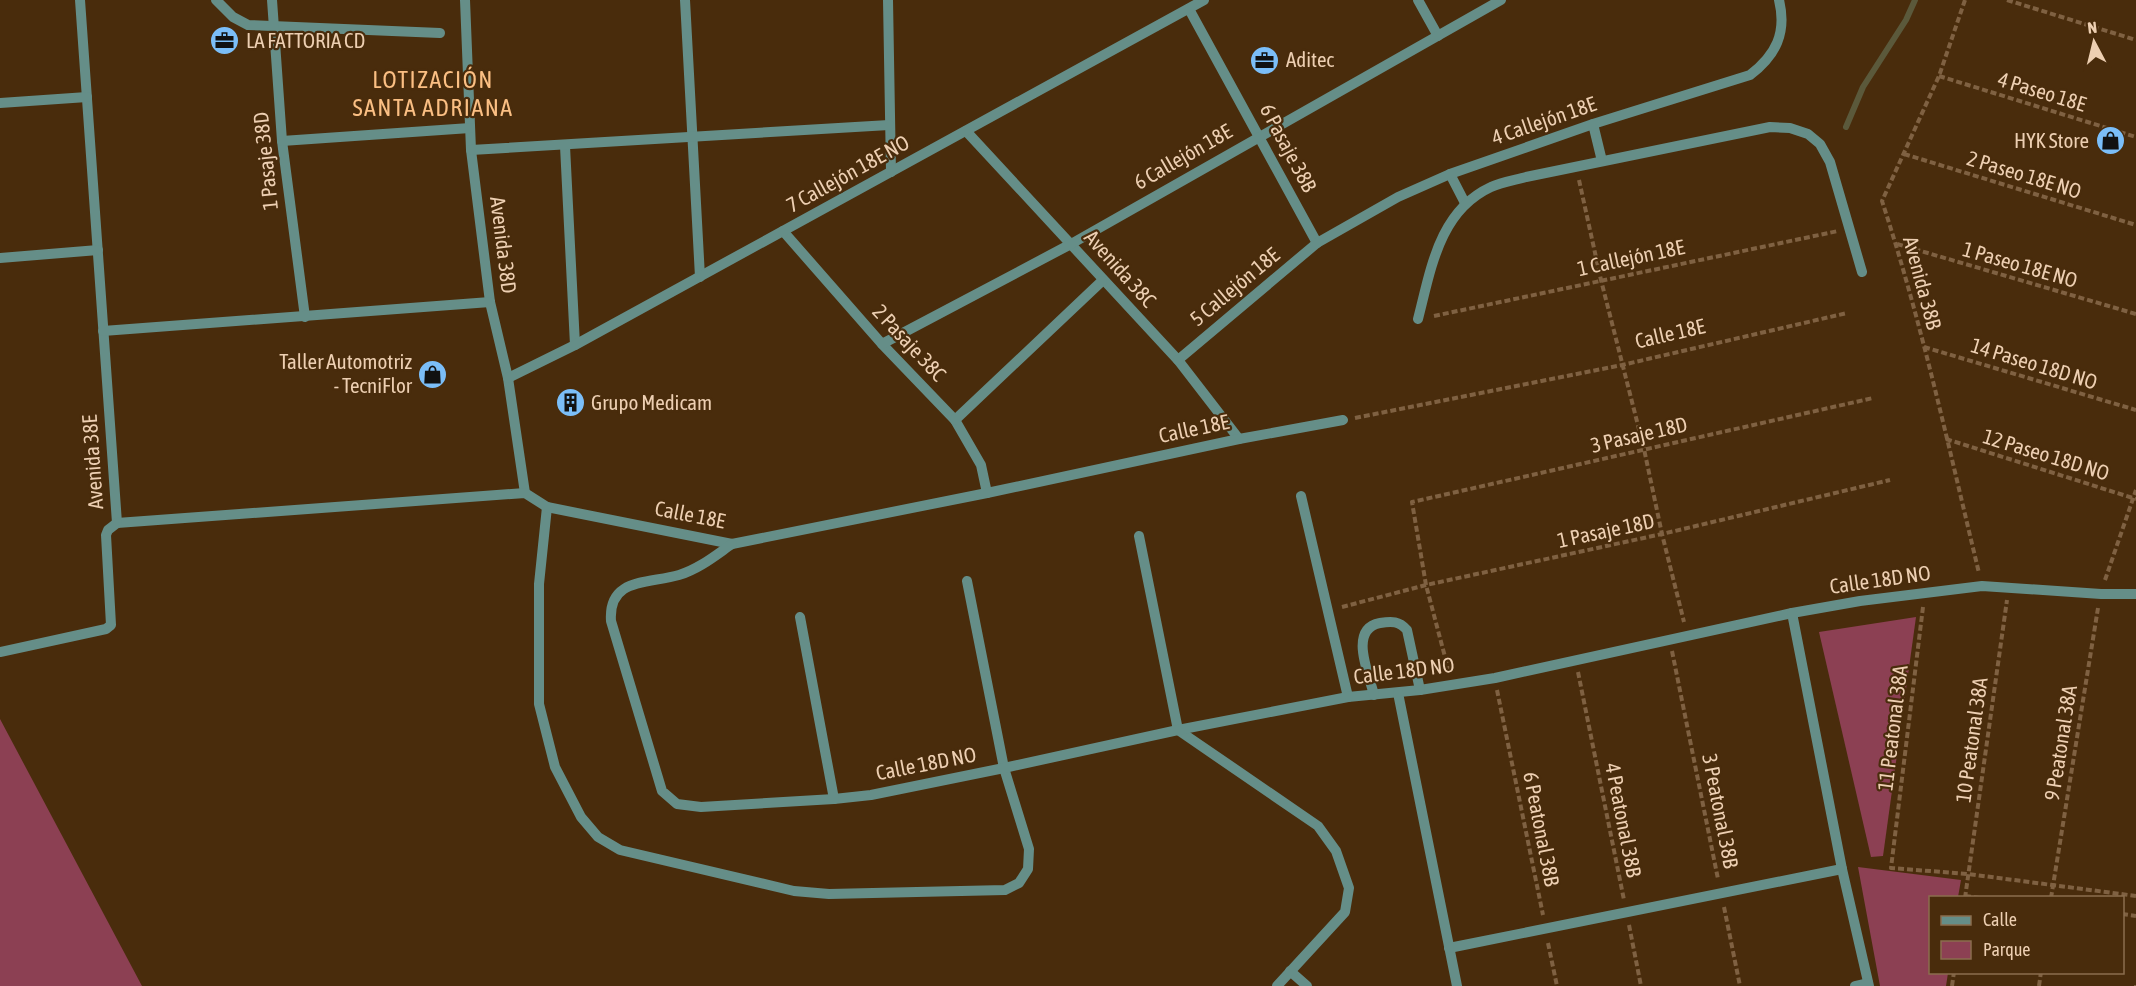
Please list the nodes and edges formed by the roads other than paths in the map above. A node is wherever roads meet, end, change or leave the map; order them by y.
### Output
1 (80, 0) edge
2 (216, 0) edge
3 (272, 0) edge
4 (465, 0) edge
5 (685, 0) edge
6 (888, 0) edge
7 (1204, 0) edge
8 (1418, 0) edge
9 (1501, 0) edge
10 (1779, 0) edge
11 (1189, 9) junction
12 (274, 28) junction
13 (440, 33) dead end
14 (1438, 36) junction
15 (87, 97) junction
16 (0, 103) edge
17 (889, 124) junction
18 (1593, 124) junction
19 (470, 128) junction
20 (966, 131) junction
21 (691, 136) junction
22 (1259, 136) junction
23 (282, 141) junction
24 (565, 146) junction
25 (471, 150) junction
26 (1602, 161) junction
27 (891, 172) junction
28 (1450, 174) junction
29 (1465, 203) junction
30 (783, 231) junction
31 (1317, 243) junction
32 (1071, 244) junction
33 (98, 250) junction
34 (0, 258) edge
35 (1862, 272) dead end
36 (700, 277) junction
37 (1102, 281) junction
38 (490, 302) junction
39 (305, 317) junction
40 (1418, 319) road end
41 (103, 331) junction
42 (882, 344) junction
43 (575, 345) junction
44 (1178, 360) junction
45 (508, 378) junction
46 (955, 420) junction
47 (1343, 420) road end
48 (1239, 439) junction
49 (525, 493) junction
50 (987, 493) junction
51 (1301, 496) dead end
52 (548, 507) junction
53 (117, 523) junction
54 (1139, 536) dead end
55 (732, 544) junction
56 (967, 581) dead end
57 (2136, 594) edge
58 (1792, 613) junction
59 (800, 617) dead end
60 (0, 652) edge
61 (1420, 690) junction
62 (1398, 693) junction
63 (1374, 695) junction
64 (1348, 697) junction
65 (1178, 730) junction
66 (1004, 768) junction
67 (834, 799) junction
68 (1842, 869) junction
69 (1449, 948) junction
70 (1290, 971) junction
71 (1868, 985) edge
72 (1277, 986) edge
73 (1307, 986) edge
74 (1457, 986) edge
75 (1855, 986) edge

1 - 15 street, Avenida 38E
2 - 12 street
3 - 12 street, 1 Pasaje 38D
4 - 19 street, Avenida 38D
5 - 21 street
6 - 17 street
7 - 11 street, 7 Callejón 18E NO
8 - 14 street
9 - 14 street, 6 Callejón 18E
10 - 18 street, 4 Callejón 18E
11 - 20 street, 7 Callejón 18E NO
11 - 22 street, 6 Pasaje 38B
12 - 13 street
12 - 23 street, 1 Pasaje 38D
14 - 22 street, 6 Callejón 18E
15 - 16 street
15 - 33 street, Avenida 38E
17 - 21 street
17 - 27 street
18 - 26 street
18 - 28 street, 4 Callejón 18E
19 - 23 street
19 - 25 street, Avenida 38D
20 - 27 street, 7 Callejón 18E NO
20 - 32 street, Avenida 38C
21 - 24 street
21 - 36 street
22 - 31 street, 6 Pasaje 38B
22 - 32 street, 6 Callejón 18E
23 - 39 street, 1 Pasaje 38D
24 - 25 street
24 - 43 street
25 - 38 street, Avenida 38D
26 - 29 street
26 - 35 street
27 - 30 street, 7 Callejón 18E NO
28 - 29 street
28 - 31 street, 4 Callejón 18E
29 - 40 street
30 - 36 street, 7 Callejón 18E NO
30 - 42 street, 2 Pasaje 38C
31 - 44 street, 5 Callejón 18E
32 - 37 street, Avenida 38C
32 - 42 street, 6 Callejón 18E
33 - 34 street
33 - 41 street, Avenida 38E
36 - 43 street, 7 Callejón 18E NO
37 - 44 street, Avenida 38C
37 - 46 street
38 - 39 street
38 - 45 street, Avenida 38D
39 - 41 street
41 - 53 street, Avenida 38E
42 - 46 street, 2 Pasaje 38C
43 - 45 street, 7 Callejón 18E NO
44 - 48 street, Avenida 38C
45 - 49 street, Avenida 38D
46 - 50 street, 2 Pasaje 38C
47 - 48 street, Calle 18E
48 - 50 street, Calle 18E
49 - 52 street
49 - 53 street, Avenida 38E
50 - 55 street, Calle 18E
51 - 64 street
52 - 55 street, Calle 18E
52 - 66 street
53 - 60 street
54 - 65 street
55 - 67 street, Calle 18D NO
56 - 66 street
57 - 58 street, Calle 18D NO
58 - 61 street, Calle 18D NO
58 - 68 street
59 - 67 street
61 - 62 street, Calle 18D NO
61 - 63 street
62 - 63 street, Calle 18D NO
62 - 69 street
63 - 64 street, Calle 18D NO
64 - 65 street, Calle 18D NO
65 - 66 street, Calle 18D NO
65 - 70 street
66 - 67 street, Calle 18D NO
68 - 69 street
68 - 71 street
69 - 74 street
70 - 72 street
70 - 73 street
71 - 75 street

